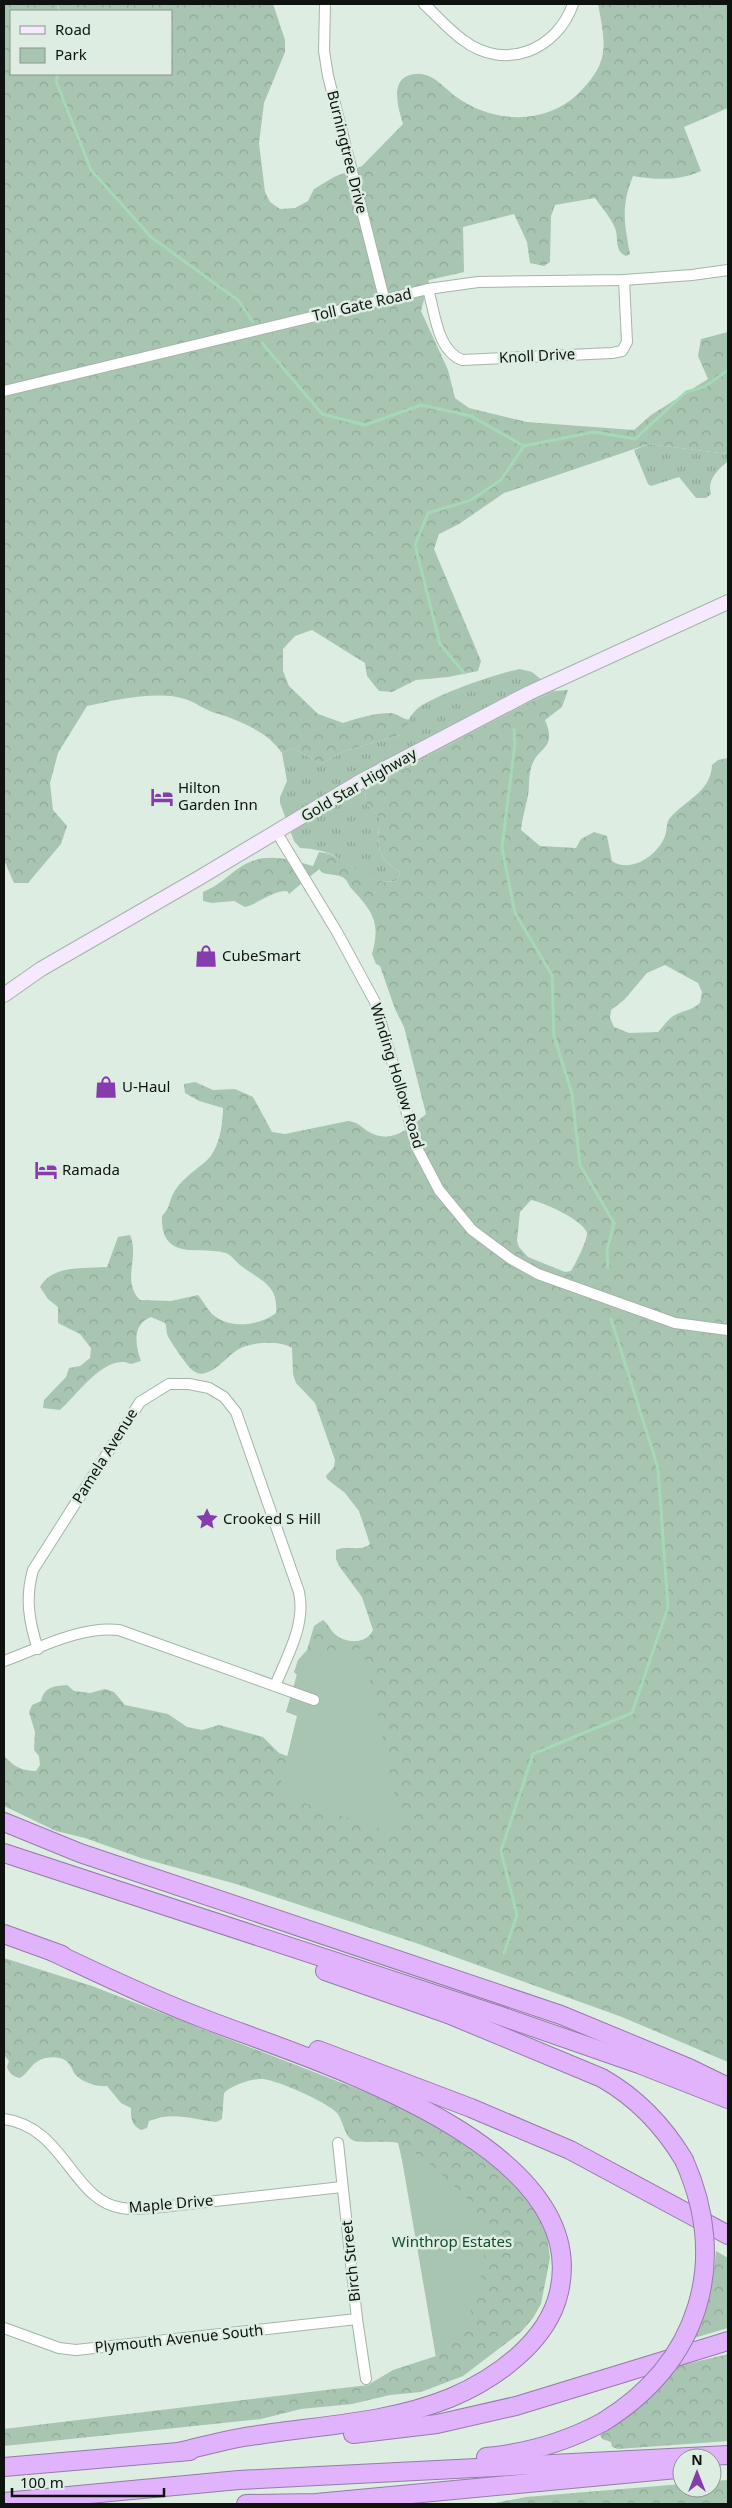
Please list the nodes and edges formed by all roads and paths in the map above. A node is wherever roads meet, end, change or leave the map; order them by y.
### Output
1 (325, 4) edge
2 (424, 4) edge
3 (573, 4) edge
4 (728, 270) edge
5 (624, 280) junction
6 (428, 290) junction
7 (384, 298) junction
8 (4, 391) edge
9 (728, 602) edge
10 (277, 833) junction
11 (4, 995) edge
12 (728, 1330) edge
13 (38, 1649) junction
14 (4, 1661) edge
15 (275, 1686) junction
16 (314, 1700) dead end
17 (4, 1822) edge
18 (4, 1853) edge
19 (4, 1861) edge
20 (4, 1934) edge
21 (52, 1952) junction
22 (728, 2087) edge
23 (728, 2099) edge
24 (4, 2119) edge
25 (338, 2142) dead end
26 (342, 2187) junction
27 (728, 2235) edge
28 (357, 2319) junction
29 (4, 2328) edge
30 (728, 2341) edge
31 (366, 2379) dead end
32 (178, 2452) junction
33 (728, 2455) edge
34 (4, 2467) edge
35 (672, 2469) edge
36 (349, 2473) junction
37 (4, 2502) edge
38 (246, 2504) edge
39 (315, 2504) edge

1 - 7 street, Burningtree Drive
2 - 3 street
4 - 5 street, Toll Gate Road
5 - 6 street, Toll Gate Road
5 - 6 street, Knoll Drive
6 - 7 street, Toll Gate Road
7 - 8 street, Toll Gate Road
9 - 10 main road, Gold Star Highway
10 - 11 main road, Gold Star Highway
10 - 12 street, Winding Hollow Road
13 - 14 street
13 - 15 street
13 - 15 street, Pamela Avenue
15 - 16 street
17 - 22 highway
18 - 23 highway
19 - 36 highway, bridge
20 - 21 highway
21 - 27 highway
21 - 32 highway
24 - 26 street, Maple Drive
25 - 26 street, Birch Street
26 - 28 street, Birch Street
28 - 29 street, Plymouth Avenue South
28 - 31 street, Birch Street
30 - 32 highway
32 - 34 highway
33 - 36 highway
35 - 39 highway
36 - 37 highway
38 - 39 highway

